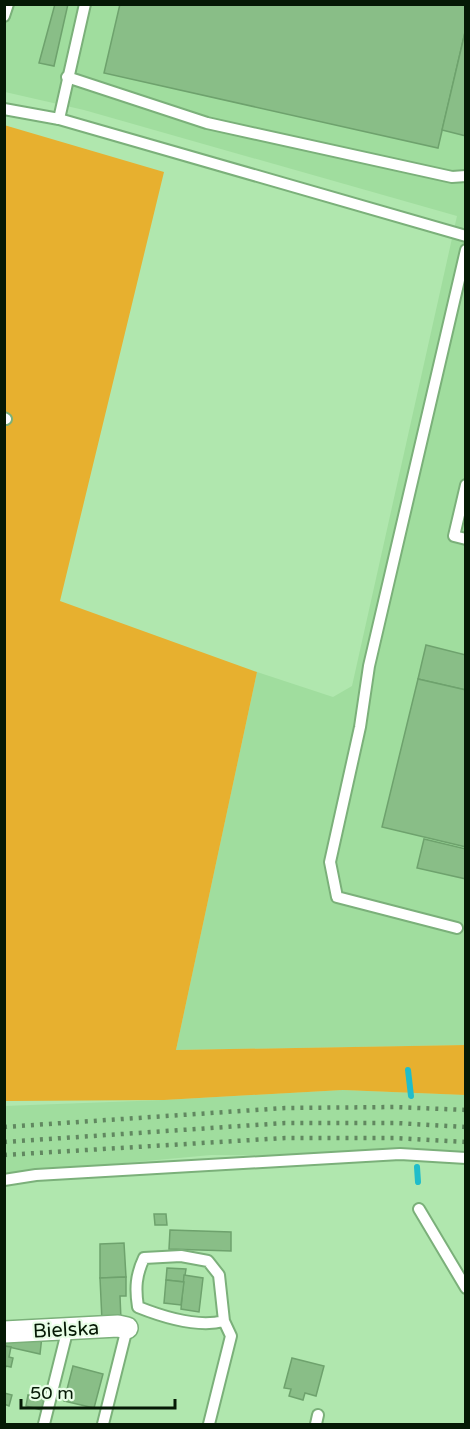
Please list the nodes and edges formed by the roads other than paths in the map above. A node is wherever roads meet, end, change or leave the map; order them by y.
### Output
1 (8, 4) edge
2 (85, 4) edge
3 (4, 16) edge
4 (67, 77) junction
5 (4, 108) edge
6 (58, 119) junction
7 (465, 176) edge
8 (465, 236) edge
9 (465, 250) edge
10 (465, 485) edge
11 (465, 539) edge
12 (457, 928) dead end
13 (465, 1158) edge
14 (4, 1180) edge
15 (419, 1209) dead end
16 (465, 1288) edge
17 (224, 1321) junction
18 (127, 1328) joint
19 (66, 1329) junction
20 (4, 1332) edge
21 (44, 1425) edge
22 (103, 1425) edge
23 (209, 1425) edge

1 - 3 lane
2 - 4 lane
4 - 6 lane
4 - 7 lane
5 - 6 lane
6 - 8 lane
9 - 12 lane
10 - 11 lane
13 - 14 lane
15 - 16 lane
17 - 17 lane
17 - 23 lane
18 - 19 street, Bielska
18 - 22 lane
19 - 20 street, Bielska
19 - 21 lane

